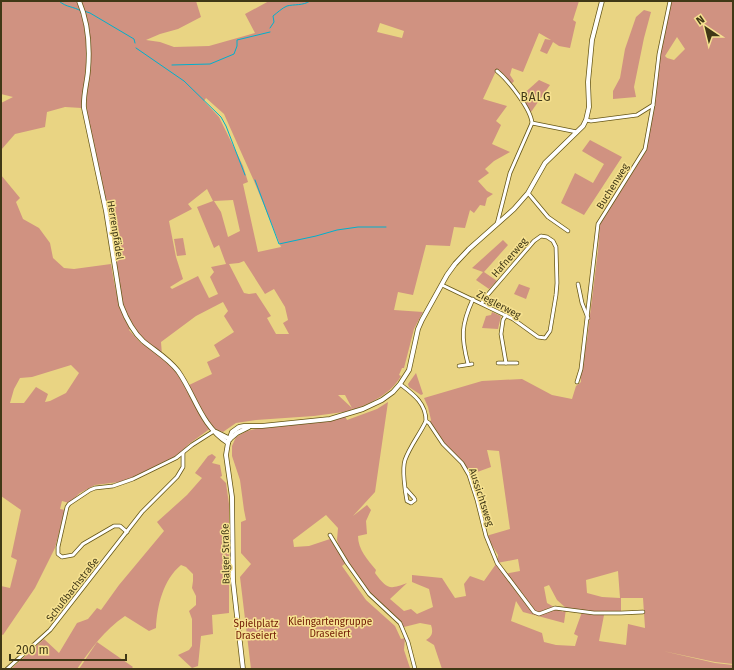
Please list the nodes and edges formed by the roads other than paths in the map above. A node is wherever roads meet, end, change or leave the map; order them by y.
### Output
1 (79, 1) edge
2 (602, 1) edge
3 (670, 1) edge
4 (496, 71) dead end
5 (653, 105) junction
6 (586, 120) junction
7 (532, 123) junction
8 (577, 132) junction
9 (528, 193) junction
10 (497, 224) junction
11 (568, 231) dead end
12 (442, 284) junction
13 (578, 284) dead end
14 (473, 299) junction
15 (482, 303) junction
16 (506, 315) junction
17 (588, 318) junction
18 (546, 336) joint
19 (498, 363) dead end
20 (506, 363) junction
21 (517, 363) dead end
22 (459, 366) dead end
23 (577, 382) dead end
24 (400, 384) junction
25 (426, 421) junction
26 (214, 431) junction
27 (229, 441) junction
28 (183, 453) junction
29 (406, 490) dead end
30 (128, 530) junction
31 (330, 535) dead end
32 (643, 612) dead end
33 (7, 669) edge
34 (243, 669) edge
35 (416, 669) edge

1 - 26 street, Herrenpfädel
2 - 6 street
3 - 5 street, Buchenweg
4 - 7 street
5 - 6 street
5 - 17 street, Buchenweg
6 - 8 street
7 - 8 street
7 - 10 street
8 - 9 street
9 - 10 street
9 - 11 street
10 - 12 street
12 - 14 street, Zieglerweg
12 - 24 street
13 - 17 street
14 - 15 street, Zieglerweg
14 - 22 street
15 - 16 street, Zieglerweg
15 - 18 street, Hafnerweg
16 - 18 street, Zieglerweg
16 - 20 street
17 - 23 street, Buchenweg
19 - 20 street
20 - 21 street
24 - 25 street, Aussichtsweg
24 - 27 street
25 - 29 street
25 - 32 street, Aussichtsweg
26 - 27 street, Herrenpfädel
26 - 28 street
27 - 34 street, Balger Straße
28 - 30 street
28 - 30 street, Schußbachstraße
30 - 33 street, Schußbachstraße
31 - 35 street

